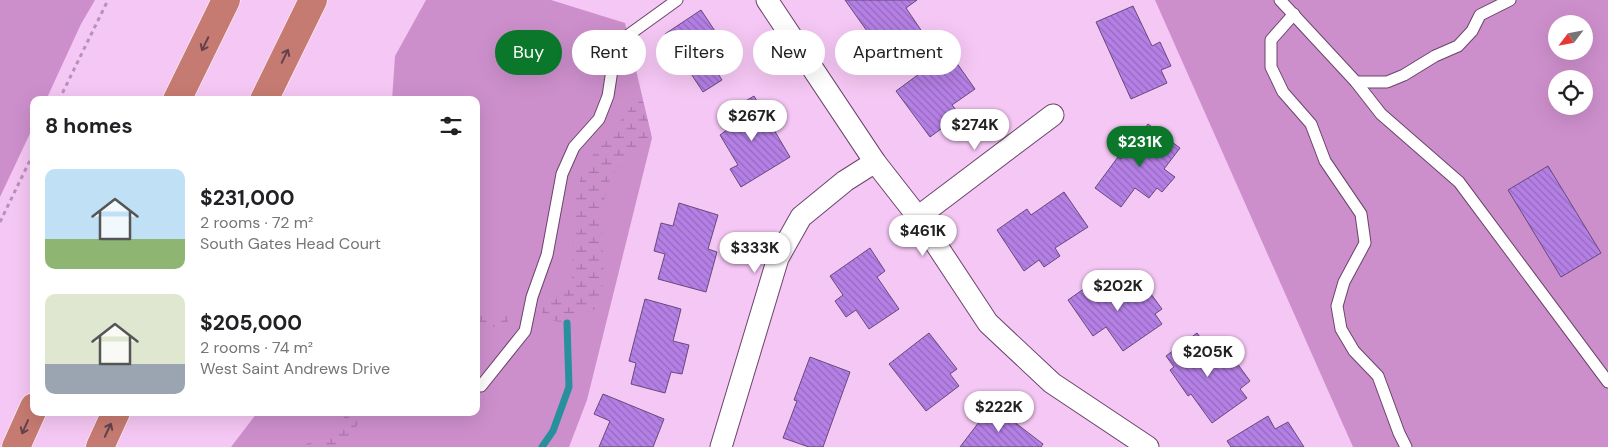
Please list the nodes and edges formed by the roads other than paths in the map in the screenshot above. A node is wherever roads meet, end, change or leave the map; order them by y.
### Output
1 (226, 0) edge
2 (313, 0) edge
3 (678, 0) edge
4 (767, 0) edge
5 (1280, 0) edge
6 (1510, 0) edge
7 (1294, 14) junction
8 (1356, 82) junction
9 (179, 96) edge
10 (266, 96) edge
11 (1053, 115) dead end
12 (875, 162) junction
13 (918, 217) junction
14 (1608, 382) edge
15 (482, 386) dead end
16 (30, 416) edge
17 (114, 416) edge
18 (16, 447) edge
19 (100, 447) edge
20 (721, 447) edge
21 (1148, 447) edge
22 (1406, 447) edge

1 -> 9 highway
10 -> 2 highway
3 - 15 lane
4 - 12 street
5 - 7 lane
6 - 8 lane
7 - 8 lane
7 - 22 lane
8 - 14 lane
11 - 13 street
12 - 13 street
12 - 20 street
13 - 21 street
16 -> 18 highway
19 -> 17 highway

